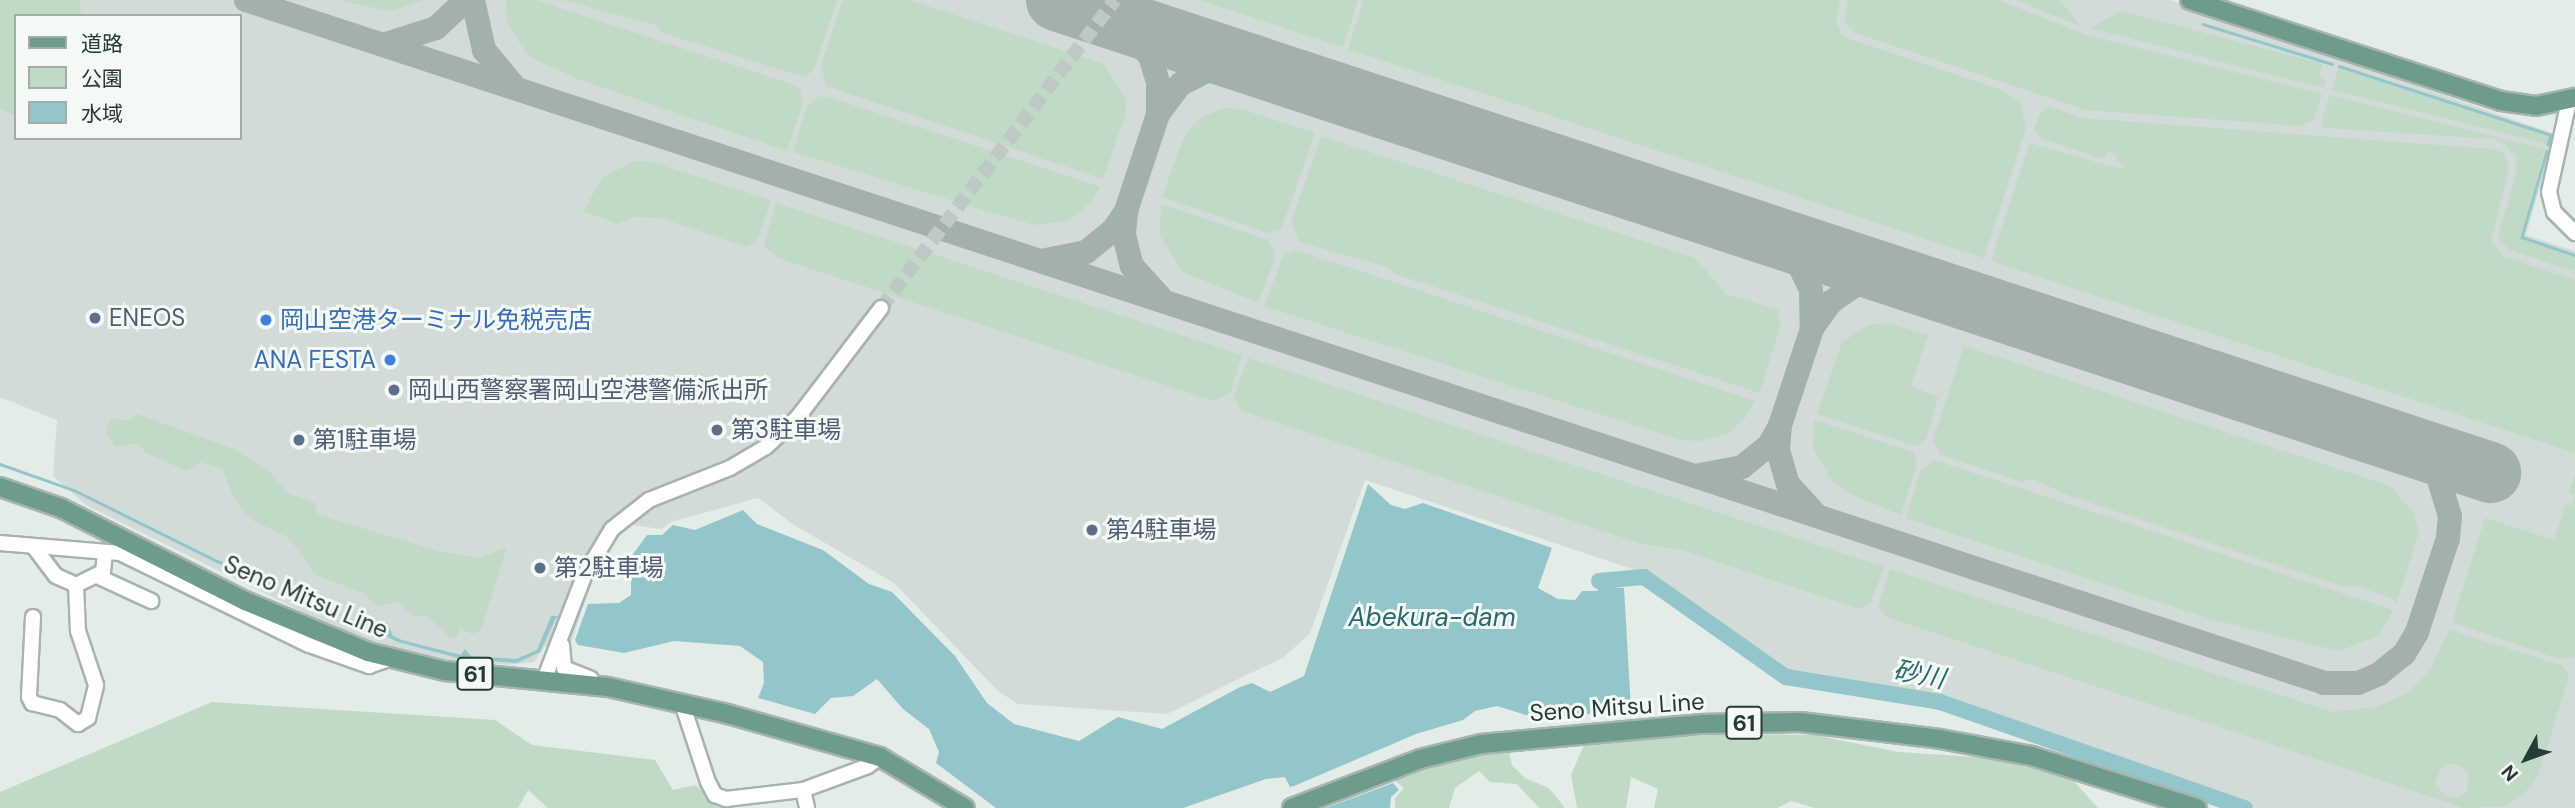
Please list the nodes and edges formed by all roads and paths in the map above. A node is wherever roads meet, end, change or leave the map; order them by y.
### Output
1 (2190, 0) edge
2 (2572, 100) edge
3 (2575, 233) edge
4 (881, 308) tunnel mouth
5 (0, 487) edge
6 (0, 543) edge
7 (34, 547) junction
8 (105, 552) junction
9 (97, 576) junction
10 (76, 585) junction
11 (151, 601) dead end
12 (33, 617) dead end
13 (285, 627) junction
14 (559, 641) junction
15 (544, 680) junction
16 (608, 687) junction
17 (682, 703) junction
18 (880, 757) junction
19 (803, 790) junction
20 (1297, 807) edge
21 (807, 808) edge
22 (965, 808) edge
23 (2197, 808) edge

1 - 2 main road
2 - 3 street
4 - 14 street
5 - 13 main road, Seno Mitsu Line / 61
6 - 7 street
7 - 8 street
7 - 10 street
8 - 9 street
8 - 13 street
9 - 10 street
9 - 11 street
10 - 12 street
13 - 15 main road, Seno Mitsu Line / 61
14 - 15 street
14 - 16 street
15 - 16 main road, Seno Mitsu Line / 61
16 - 17 main road, Seno Mitsu Line / 61
17 - 18 main road, Seno Mitsu Line / 61
17 - 19 street
18 - 19 street
18 - 22 main road, Seno Mitsu Line / 61
19 - 21 street
20 - 23 main road, Seno Mitsu Line / 61

